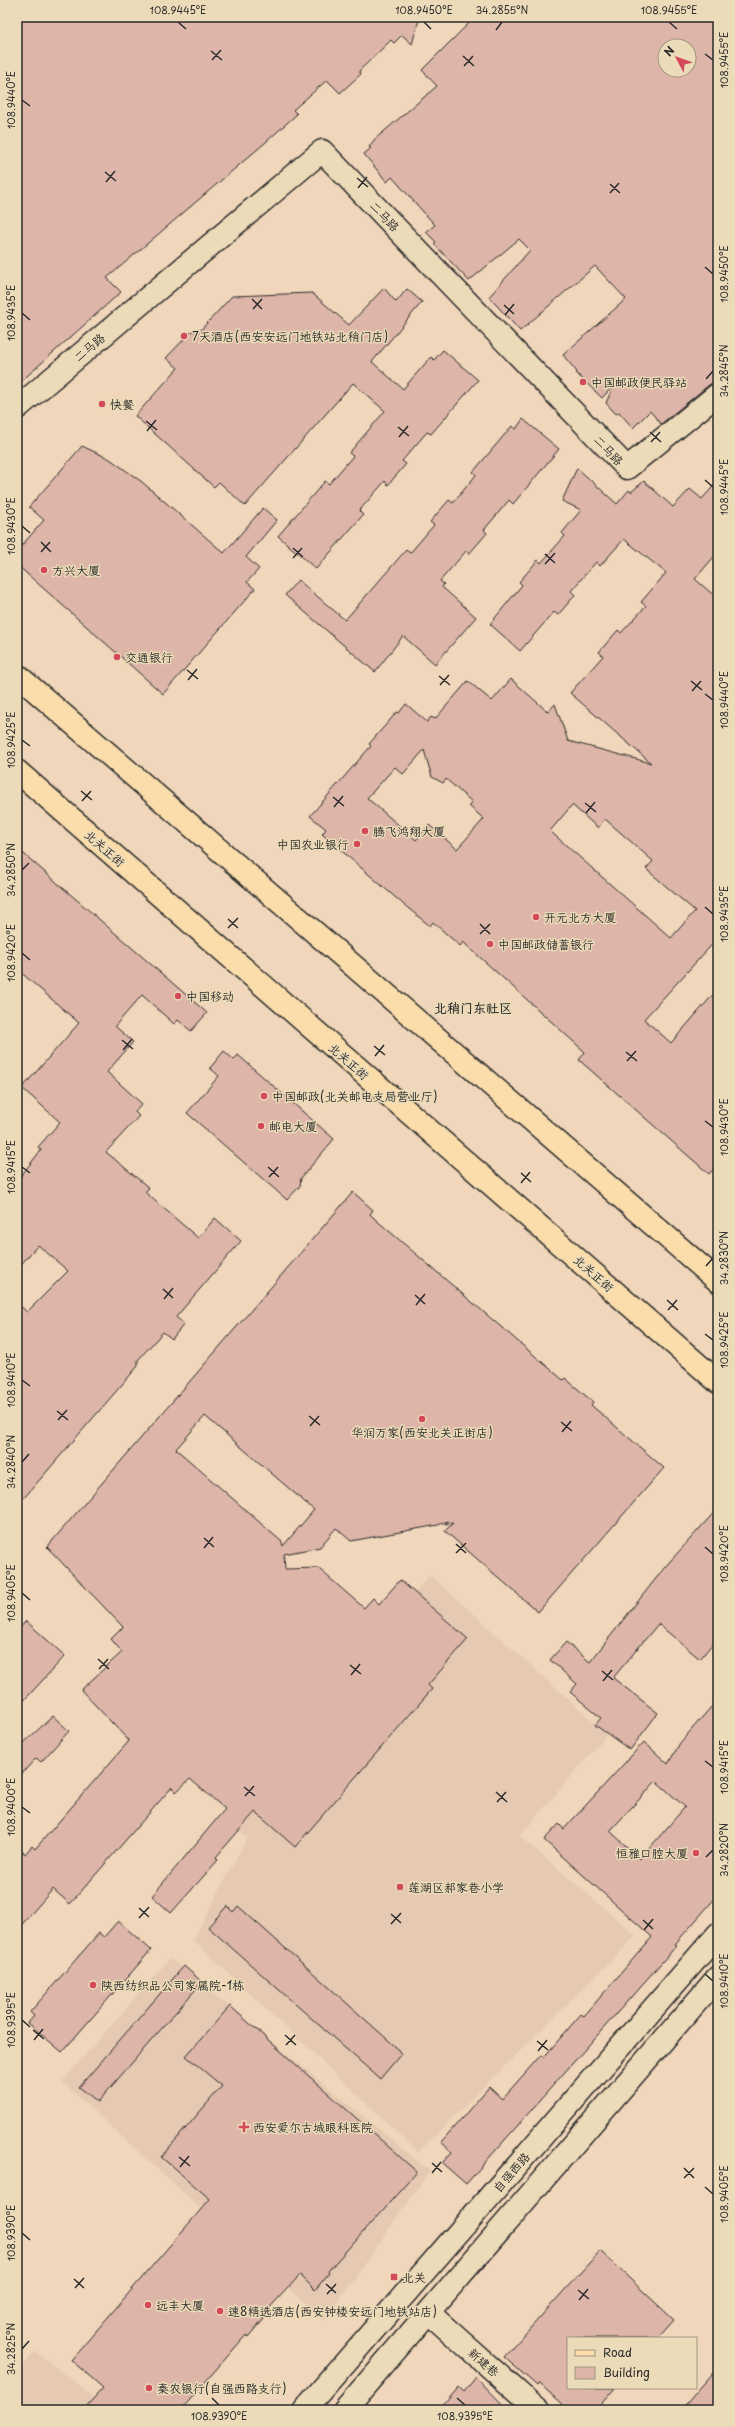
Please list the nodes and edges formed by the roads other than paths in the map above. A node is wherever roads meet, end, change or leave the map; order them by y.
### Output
1 (718, 394) edge
2 (17, 408) edge
3 (17, 675) edge
4 (17, 771) edge
5 (718, 1281) edge
6 (718, 1382) edge
7 (718, 1934) edge
8 (718, 1977) edge
9 (429, 2313) junction
10 (304, 2410) edge
11 (344, 2410) edge
12 (538, 2410) edge

1 - 2 main road, 二马路
3 - 5 main road
4 - 6 main road, 北关正街
7 - 10 main road, 自强西路
8 - 9 main road
9 - 11 main road
9 - 12 main road, 新建巷

